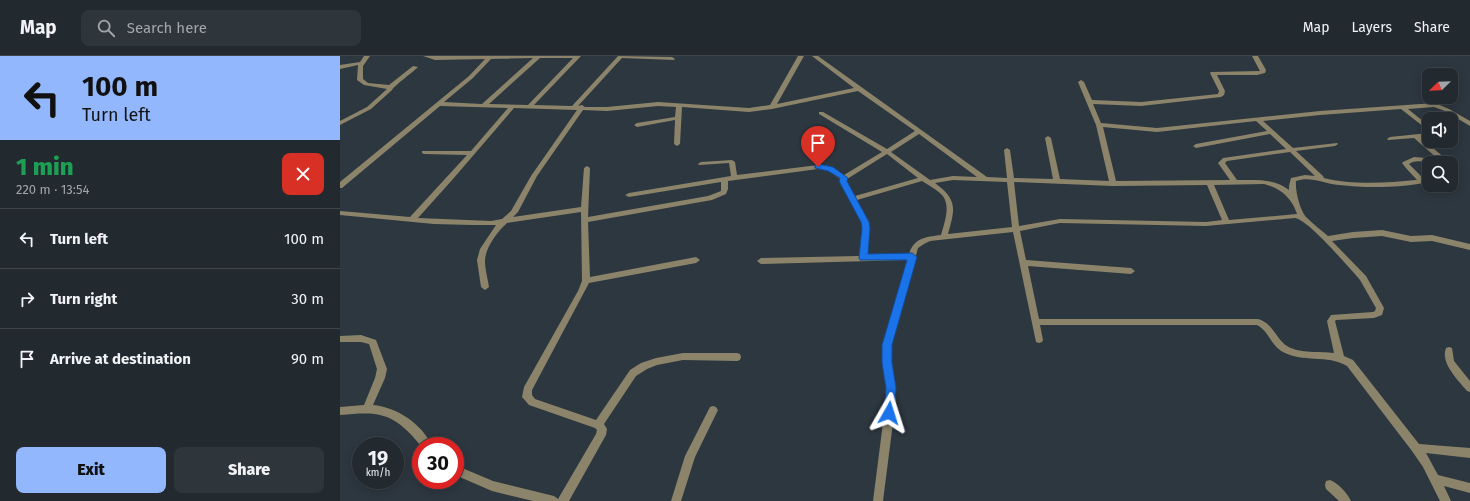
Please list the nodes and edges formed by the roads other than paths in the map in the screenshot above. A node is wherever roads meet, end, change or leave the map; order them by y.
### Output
1 (367, 56) edge
2 (426, 56) edge
3 (491, 56) edge
4 (578, 56) edge
5 (621, 56) edge
6 (800, 56) edge
7 (815, 56) edge
8 (1255, 56) edge
9 (539, 57) edge
10 (672, 59) dead end
11 (362, 63) junction
12 (340, 67) edge
13 (414, 67) dead end
14 (1080, 82) dead end
15 (390, 87) junction
16 (858, 89) junction
17 (1089, 102) junction
18 (439, 104) junction
19 (484, 105) junction
20 (680, 105) junction
21 (513, 106) junction
22 (530, 106) junction
23 (574, 107) junction
24 (582, 107) junction
25 (772, 107) junction
26 (1403, 108) junction
27 (821, 113) dead end
28 (679, 118) junction
29 (1258, 119) junction
30 (1422, 123) edge
31 (340, 124) edge
32 (1470, 124) edge
33 (637, 125) dead end
34 (1099, 125) junction
35 (920, 131) junction
36 (1272, 132) junction
37 (1422, 136) edge
38 (1416, 137) junction
39 (1048, 138) dead end
40 (1390, 139) dead end
41 (677, 144) dead end
42 (1335, 144) dead end
43 (1196, 146) dead end
44 (1291, 149) junction
45 (1007, 150) dead end
46 (886, 151) junction
47 (424, 152) dead end
48 (472, 153) junction
49 (701, 164) dead end
50 (587, 168) dead end
51 (734, 177) junction
52 (844, 178) junction
53 (724, 179) junction
54 (985, 179) junction
55 (1323, 179) junction
56 (926, 180) junction
57 (1010, 180) junction
58 (1057, 182) junction
59 (1235, 183) junction
60 (1113, 184) junction
61 (1210, 184) junction
62 (340, 186) edge
63 (630, 195) dead end
64 (853, 199) junction
65 (1295, 200) junction
66 (584, 209) junction
67 (340, 213) edge
68 (1302, 217) junction
69 (412, 219) junction
70 (506, 220) junction
71 (584, 220) junction
72 (1226, 222) junction
73 (1016, 229) junction
74 (944, 236) junction
75 (1327, 239) junction
76 (1470, 247) edge
77 (912, 257) junction
78 (863, 258) junction
79 (696, 260) dead end
80 (761, 261) dead end
81 (1024, 263) junction
82 (1131, 271) dead end
83 (586, 281) junction
84 (485, 287) dead end
85 (1035, 322) junction
86 (340, 339) edge
87 (1039, 340) dead end
88 (1449, 351) dead end
89 (737, 357) dead end
90 (1340, 358) junction
91 (1470, 388) edge
92 (373, 409) junction
93 (713, 410) dead end
94 (340, 411) edge
95 (598, 425) junction
96 (418, 437) edge
97 (1416, 448) junction
98 (1470, 453) edge
99 (464, 474) edge
100 (1435, 479) junction
101 (1330, 485) dead end
102 (1470, 488) edge
103 (554, 501) edge
104 (563, 501) edge
105 (676, 501) edge
106 (878, 501) edge
107 (1346, 501) edge
108 (1446, 501) edge

1 - 11 street
2 - 3 street
3 - 9 street
3 - 18 street
4 - 9 street
4 - 22 street
5 - 10 street
5 - 23 street
6 - 25 street
7 - 16 street
8 - 17 street
9 - 19 street
11 - 12 street
11 - 15 street
13 - 15 street
14 - 17 street
15 - 31 street
16 - 25 street
16 - 35 street
17 - 34 street
18 - 19 street
18 - 62 street
19 - 21 street
20 - 24 street
20 - 25 street
20 - 28 street
21 - 22 street
21 - 48 street
22 - 23 street
23 - 24 street
24 - 70 street
26 - 29 street
26 - 30 street
26 - 32 street
27 - 46 street
28 - 33 street
28 - 41 street
29 - 34 street
29 - 36 street
34 - 60 street
35 - 46 street
35 - 54 street
36 - 43 street
36 - 44 street
37 - 38 street
38 - 40 street
38 - 55 street
39 - 58 street
42 - 44 street
44 - 55 street
44 - 59 street
45 - 57 street
46 - 52 street
46 - 56 street
47 - 48 street
48 - 69 street
49 - 51 street
50 - 66 street
51 - 52 street
51 - 53 street
52 - 64 street
53 - 63 street
53 - 71 street
54 - 56 street
54 - 57 street
55 - 65 street
56 - 64 street
56 - 74 street
57 - 58 street
57 - 73 street
58 - 60 street
59 - 61 street
59 - 65 street
60 - 61 street
61 - 72 street
64 - 78 street
65 - 68 street
66 - 70 street
66 - 71 street
67 - 69 street
68 - 72 street
68 - 75 street
69 - 70 street
70 - 84 street
71 - 83 street
72 - 73 street
73 - 74 street
73 - 81 street
74 - 77 street
75 - 76 street
75 - 90 street
77 - 78 street
77 - 106 street
78 - 80 street
79 - 83 street
81 - 82 street
81 - 85 street
83 - 95 street
85 - 87 street
85 - 90 street
86 - 92 street
88 - 91 street
89 - 95 street
90 - 97 street
92 - 94 street
92 - 96 street
93 - 105 street
95 - 104 street
97 - 98 street
97 - 100 street
99 - 103 street
100 - 102 street
100 - 108 street
101 - 107 street

